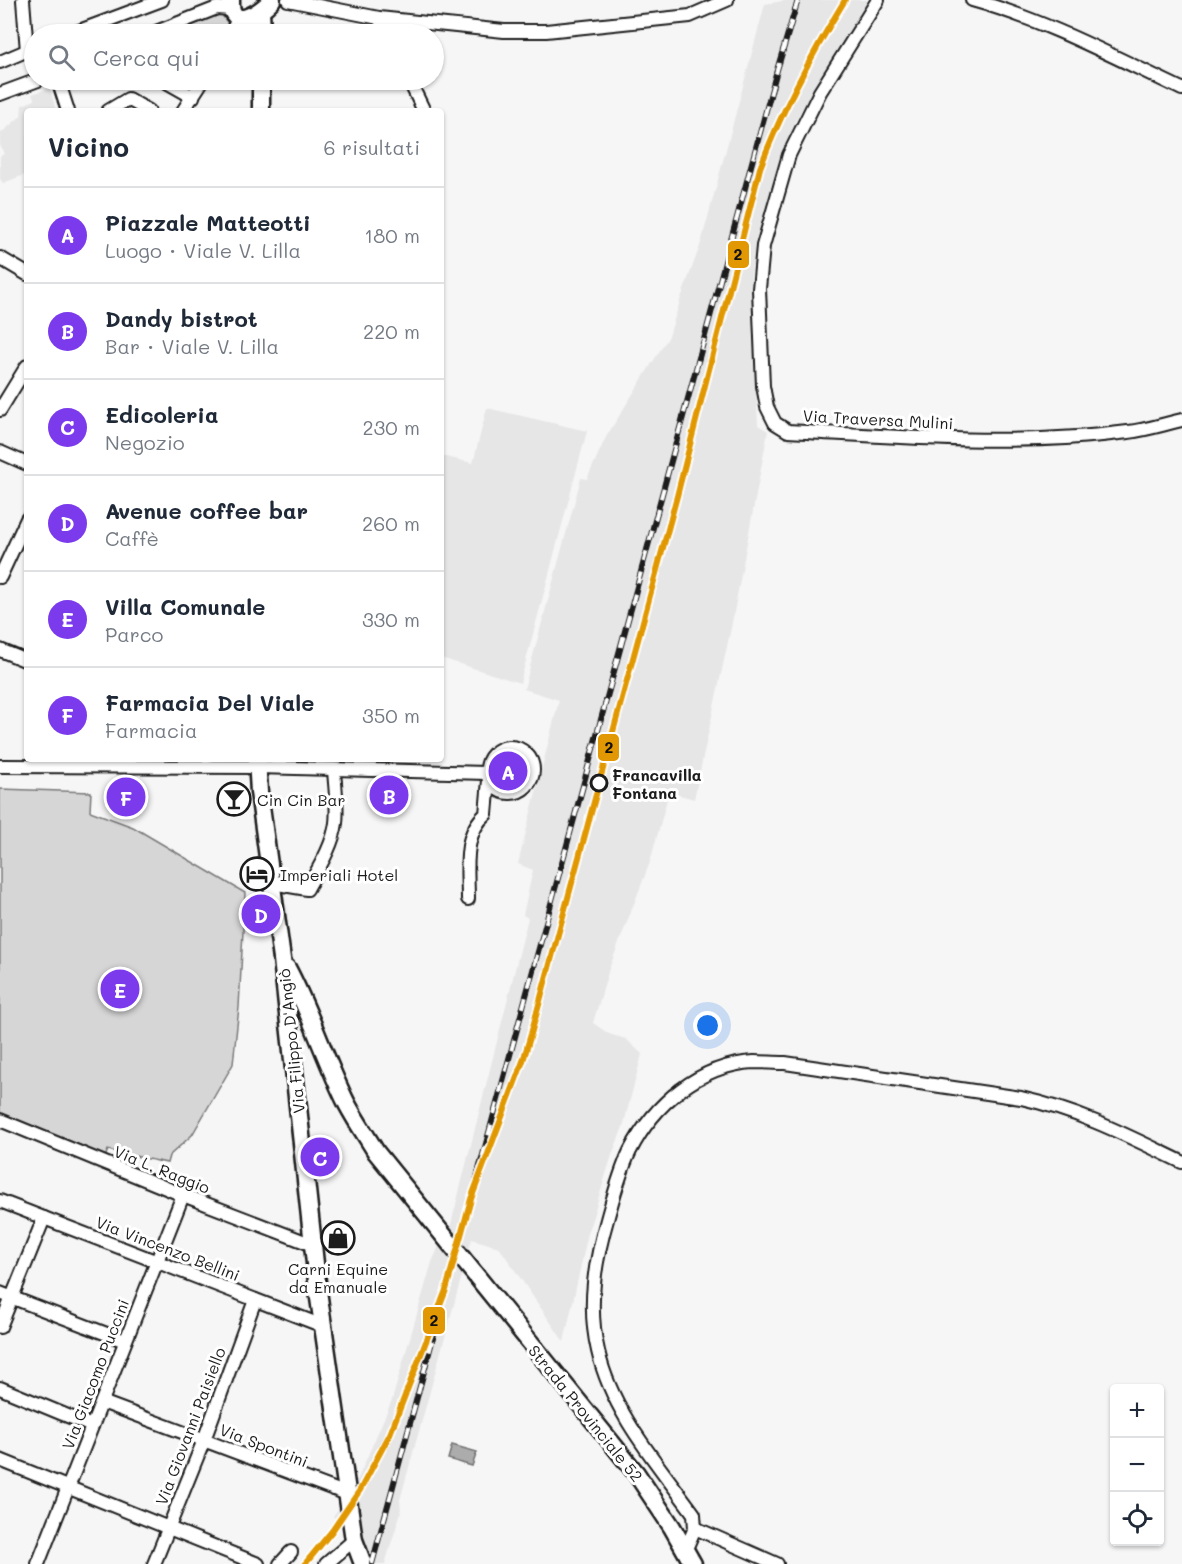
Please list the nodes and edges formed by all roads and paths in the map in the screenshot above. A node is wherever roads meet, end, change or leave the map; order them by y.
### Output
1 (23, 0) edge
2 (162, 0) edge
3 (288, 0) edge
4 (727, 0) edge
5 (878, 0) edge
6 (972, 0) edge
7 (233, 9) edge
8 (264, 18) edge
9 (379, 18) junction
10 (27, 24) edge
11 (97, 24) edge
12 (176, 24) edge
13 (231, 24) edge
14 (382, 24) edge
15 (437, 24) edge
16 (444, 25) edge
17 (24, 52) edge
18 (0, 62) edge
19 (24, 85) edge
20 (1182, 89) edge
21 (61, 90) edge
22 (181, 90) edge
23 (197, 90) edge
24 (261, 90) edge
25 (414, 90) edge
26 (0, 94) edge
27 (193, 97) junction
28 (67, 108) edge
29 (113, 108) edge
30 (144, 108) edge
31 (185, 108) edge
32 (261, 108) edge
33 (423, 108) edge
34 (0, 258) edge
35 (24, 272) edge
36 (24, 371) edge
37 (0, 410) edge
38 (1182, 420) edge
39 (0, 452) edge
40 (24, 463) edge
41 (24, 525) edge
42 (0, 577) edge
43 (0, 650) edge
44 (24, 660) edge
45 (253, 762) edge
46 (287, 764) edge
47 (0, 766) edge
48 (334, 770) junction
49 (272, 883) junction
50 (468, 899) dead end
51 (282, 959) junction
52 (0, 1120) edge
53 (1182, 1162) edge
54 (183, 1195) junction
55 (0, 1201) edge
56 (44, 1218) junction
57 (313, 1245) junction
58 (157, 1261) junction
59 (6, 1295) edge
60 (255, 1300) junction
61 (323, 1326) junction
62 (0, 1327) edge
63 (125, 1341) junction
64 (0, 1388) edge
65 (102, 1402) junction
66 (92, 1426) junction
67 (204, 1440) junction
68 (0, 1460) edge
69 (68, 1488) junction
70 (347, 1494) junction
71 (695, 1528) junction
72 (168, 1529) junction
73 (354, 1540) junction
74 (291, 1552) dead end
75 (689, 1557) edge
76 (38, 1564) edge
77 (154, 1564) edge
78 (258, 1564) edge
79 (280, 1564) edge
80 (326, 1564) edge
81 (363, 1564) edge
82 (777, 1564) edge

1 - 10 street
2 - 11 street
3 - 9 street
4 - 16 street
5 - 38 street, Via Traversa Mulini
6 - 20 street
7 - 8 main road
7 - 12 street
7 - 13 street
9 - 14 street
9 - 15 street
17 - 18 street
19 - 26 street
21 - 28 street
22 - 27 street
23 - 27 street
24 - 32 main road
25 - 33 street
27 - 31 street
29 - 30 street
34 - 35 street
36 - 37 street
39 - 40 street
41 - 42 street
43 - 44 street
45 - 46 street
45 - 47 street
45 - 49 main road, Via Filippo D'Angiò
46 - 48 street
48 - 49 street
48 - 50 street
49 - 51 main road, Via Filippo D'Angiò
51 - 57 main road, Via Filippo D'Angiò
51 - 75 main road, Strada Provinciale 52
52 - 54 street, Via L. Raggio
53 - 71 street
54 - 57 street, Via L. Raggio
54 - 58 street, Via Giacomo Puccini
55 - 56 street, Via Vincenzo Bellini
56 - 58 street, Via Vincenzo Bellini
56 - 59 street
57 - 61 main road, Via Filippo D'Angiò
58 - 60 street, Via Vincenzo Bellini
58 - 63 street, Via Giacomo Puccini
59 - 62 street
59 - 63 street
60 - 61 street, Via Vincenzo Bellini
60 - 67 street, Via Giovanni Paisiello
61 - 70 main road, Via Filippo D'Angiò
63 - 65 street, Via Giacomo Puccini
64 - 66 street
65 - 66 street, Via Giacomo Puccini
65 - 67 street, Via Spontini
66 - 69 street, Via Giacomo Puccini
67 - 70 street, Via Spontini
67 - 72 street, Via Giovanni Paisiello
68 - 69 street
69 - 72 street
69 - 76 street, Via Giacomo Puccini
70 - 73 main road, Via Filippo D'Angiò
71 - 75 street
71 - 82 street
72 - 77 street, Via Giovanni Paisiello
72 - 78 street
73 - 80 street
73 - 81 main road, Via Filippo D'Angiò
74 - 79 street

